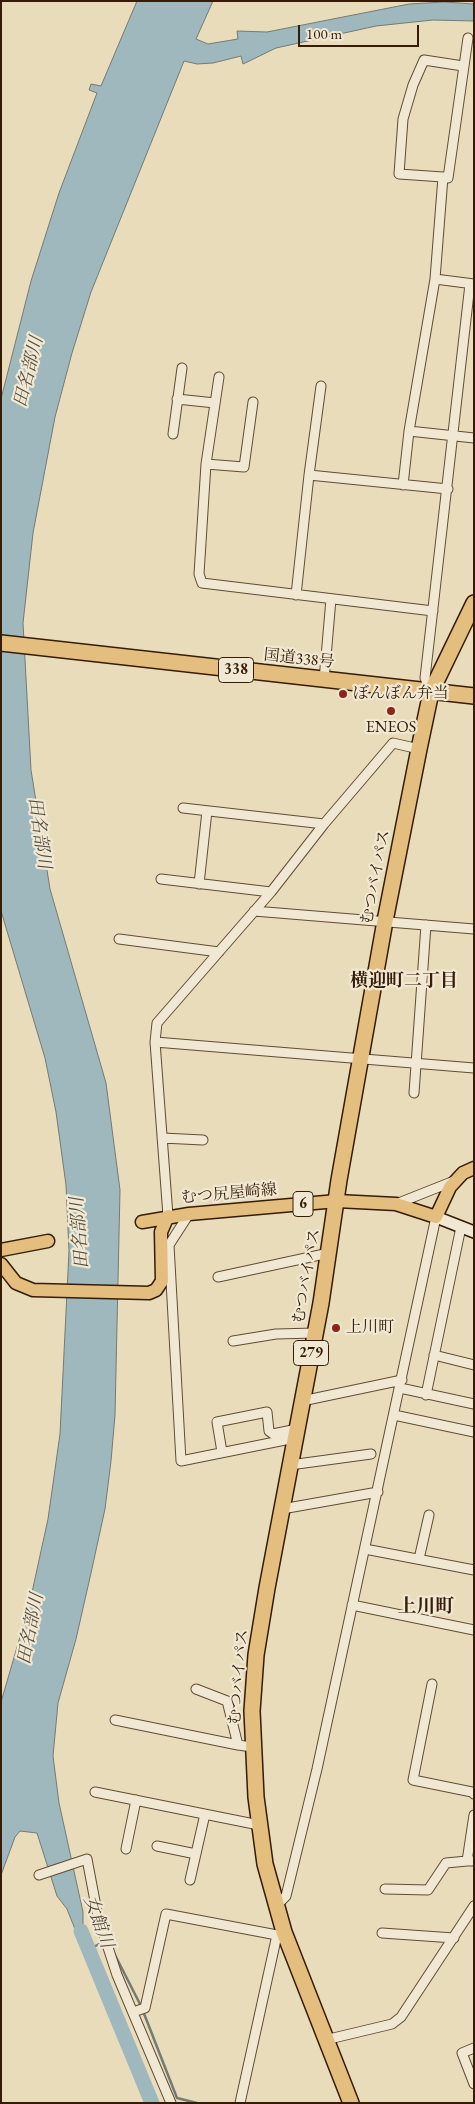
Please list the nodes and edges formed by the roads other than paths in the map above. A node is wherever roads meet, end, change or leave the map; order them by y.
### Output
1 (468, 38) dead end
2 (463, 66) junction
3 (443, 177) junction
4 (435, 279) junction
5 (472, 284) edge
6 (182, 368) dead end
7 (219, 376) dead end
8 (320, 386) dead end
9 (177, 399) junction
10 (253, 402) dead end
11 (215, 403) junction
12 (409, 431) junction
13 (173, 434) dead end
14 (454, 436) junction
15 (474, 438) edge
16 (206, 464) junction
17 (309, 475) junction
18 (403, 485) junction
19 (448, 489) junction
20 (296, 595) junction
21 (331, 599) junction
22 (474, 603) edge
23 (433, 611) junction
24 (1, 643) edge
25 (324, 680) junction
26 (431, 692) junction
27 (474, 696) edge
28 (419, 750) junction
29 (183, 808) dead end
30 (207, 810) junction
31 (324, 824) junction
32 (161, 879) dead end
33 (199, 884) junction
34 (271, 892) junction
35 (254, 911) junction
36 (385, 921) junction
37 (426, 925) junction
38 (474, 929) edge
39 (119, 939) dead end
40 (219, 952) junction
41 (155, 1042) junction
42 (362, 1060) junction
43 (415, 1064) junction
44 (474, 1068) edge
45 (414, 1093) dead end
46 (162, 1138) junction
47 (204, 1140) dead end
48 (474, 1168) edge
49 (455, 1181) junction
50 (337, 1201) junction
51 (396, 1204) junction
52 (189, 1214) junction
53 (168, 1216) junction
54 (436, 1217) junction
55 (142, 1222) dead end
56 (461, 1227) junction
57 (474, 1232) edge
58 (48, 1241) dead end
59 (1, 1250) edge
60 (329, 1253) junction
61 (1, 1264) edge
62 (218, 1276) dead end
63 (315, 1332) junction
64 (233, 1341) dead end
65 (434, 1355) junction
66 (474, 1364) edge
67 (401, 1384) junction
68 (426, 1394) junction
69 (302, 1401) junction
70 (474, 1404) edge
71 (394, 1415) junction
72 (474, 1432) edge
73 (296, 1433) junction
74 (222, 1452) junction
75 (371, 1454) dead end
76 (290, 1465) junction
77 (378, 1492) junction
78 (282, 1509) junction
79 (429, 1515) dead end
80 (365, 1549) junction
81 (418, 1559) junction
82 (474, 1570) edge
83 (352, 1604) junction
84 (474, 1630) edge
85 (432, 1684) dead end
86 (196, 1689) dead end
87 (116, 1720) dead end
88 (245, 1746) junction
89 (95, 1792) dead end
90 (474, 1794) edge
91 (136, 1800) junction
92 (204, 1814) junction
93 (474, 1815) edge
94 (259, 1825) junction
95 (157, 1846) dead end
96 (126, 1849) dead end
97 (196, 1854) junction
98 (471, 1861) edge
99 (40, 1875) dead end
100 (190, 1880) dead end
101 (385, 1889) dead end
102 (276, 1906) junction
103 (474, 1906) edge
104 (382, 1933) dead end
105 (281, 1934) junction
106 (454, 1938) junction
107 (133, 2012) junction
108 (325, 2040) junction
109 (474, 2048) edge
110 (474, 2084) edge
111 (172, 2103) edge
112 (240, 2103) edge
113 (351, 2103) edge

1 - 2 street
2 - 3 street
2 - 3 street
3 - 4 street
4 - 5 street
4 - 12 street
5 - 14 street
6 - 9 street
7 - 11 street
8 - 17 street
9 - 11 street
9 - 13 street
10 - 16 street
11 - 16 street
12 - 14 street
12 - 18 street
14 - 15 street
14 - 19 street
16 - 20 street
17 - 18 street
17 - 20 street
18 - 19 street
19 - 23 street
20 - 21 street
21 - 23 street
21 - 25 street
22 - 26 highway, むつバイパス / 279
23 - 26 street
24 - 25 highway, 国道338号 / 338
25 - 26 highway, 国道338号 / 338
26 - 27 highway, 国道338号 / 338
26 - 28 highway, むつバイパス / 279
28 - 31 street
28 - 36 highway, むつバイパス / 279
29 - 30 street
30 - 31 street
30 - 33 street
31 - 34 street
32 - 33 street
33 - 34 street
34 - 35 street
35 - 36 street
35 - 40 street
36 - 37 street
36 - 42 highway, むつバイパス / 279
37 - 38 street
37 - 43 street
39 - 40 street
40 - 41 street
41 - 42 street
41 - 46 street
42 - 43 street
42 - 50 highway, むつバイパス / 279
43 - 44 street
43 - 45 street
46 - 47 street
46 - 53 street
48 - 49 main road
49 - 51 street
49 - 54 main road
50 - 51 main road, むつ尻屋崎線 / 6
50 - 52 main road, むつ尻屋崎線 / 6
50 - 60 highway, むつバイパス / 279
51 - 54 main road, むつ尻屋崎線 / 6
52 - 53 main road, むつ尻屋崎線 / 6
52 - 74 street
53 - 55 main road, むつ尻屋崎線 / 6
53 - 61 main road, むつ尻屋崎線
54 - 56 street
54 - 67 street
56 - 57 street
56 - 65 street
58 - 59 main road
60 - 62 street
60 - 63 highway, むつバイパス / 279
63 - 64 street
63 - 69 highway, むつバイパス / 279
65 - 66 street
65 - 68 street
67 - 68 street
67 - 69 street
67 - 71 street
68 - 70 street
69 - 73 highway, むつバイパス / 279
71 - 72 street
71 - 77 street
73 - 74 street
73 - 74 street
73 - 76 highway, むつバイパス / 279
75 - 76 street
76 - 78 highway, むつバイパス / 279
77 - 78 street
77 - 80 street
78 - 88 highway, むつバイパス / 279
79 - 81 street
80 - 81 street
80 - 83 street
81 - 82 street
83 - 84 street
83 - 102 street
85 - 90 street
86 - 88 street
87 - 88 street
88 - 94 highway, むつバイパス / 279
89 - 91 street
91 - 92 street
91 - 96 street
92 - 94 street
92 - 97 street
93 - 98 street
94 - 102 highway, むつバイパス / 279
95 - 97 street
97 - 100 street
98 - 101 street
99 - 107 street
102 - 105 highway, むつバイパス / 279
103 - 106 street
104 - 106 street
105 - 107 street
105 - 108 highway, むつバイパス / 279
105 - 112 street
106 - 108 street
107 - 111 street
108 - 113 highway, むつバイパス / 279
109 - 110 street

